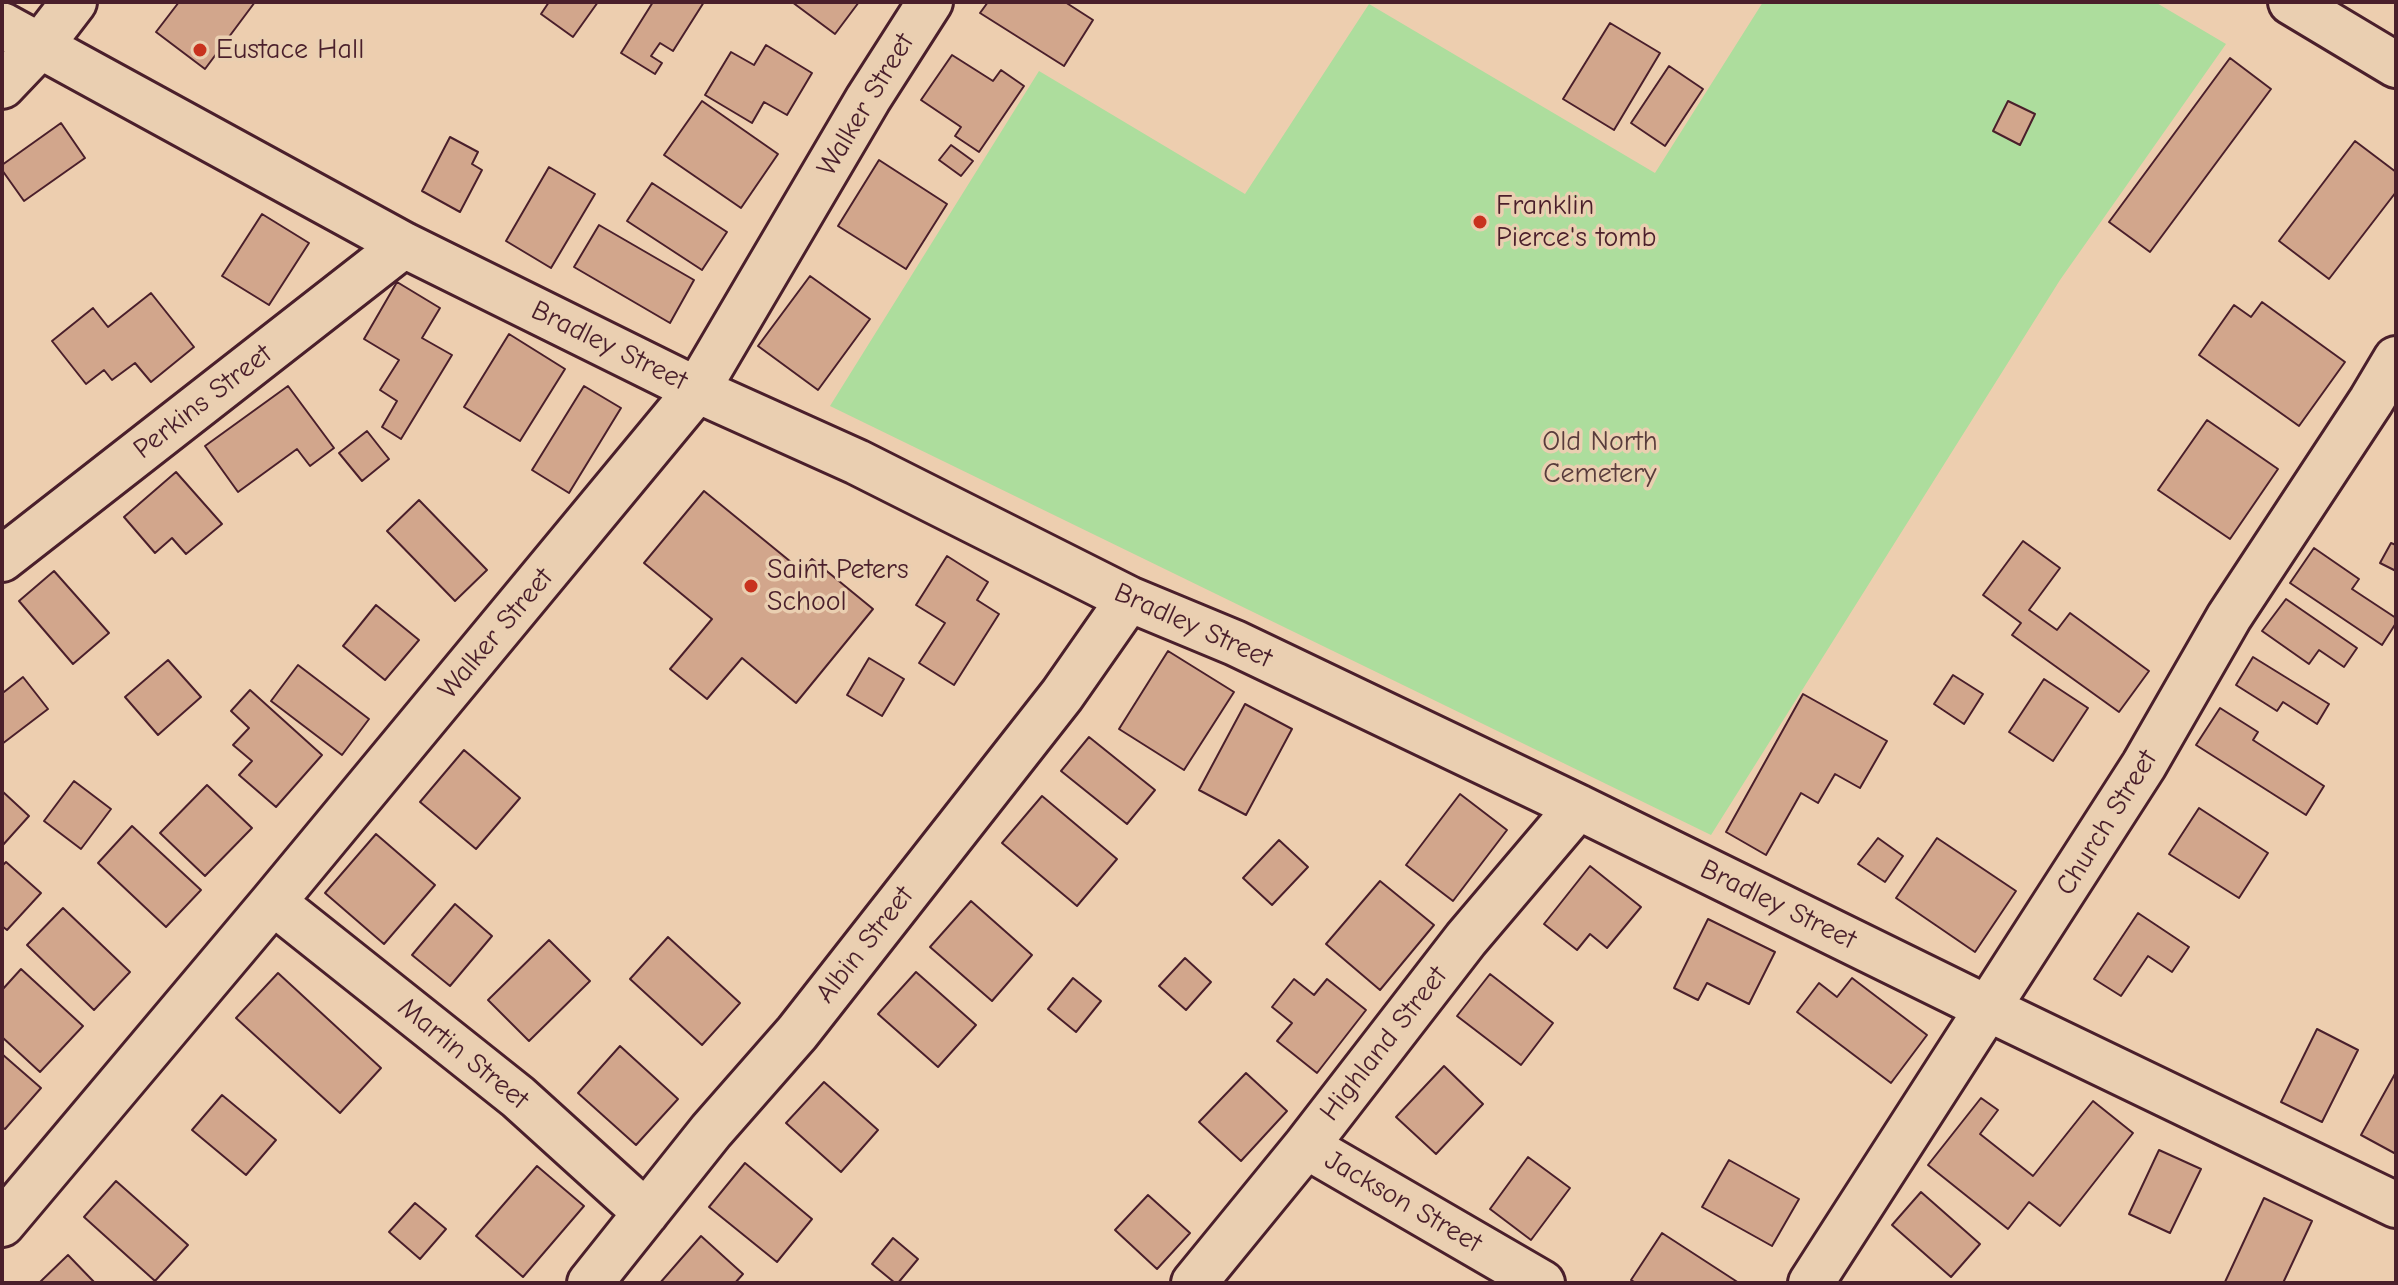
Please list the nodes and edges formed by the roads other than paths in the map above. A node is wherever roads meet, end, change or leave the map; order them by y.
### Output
1 (74, 2) edge
2 (930, 2) edge
3 (2291, 2) edge
4 (2, 25) edge
5 (41, 45) junction
6 (2396, 65) edge
7 (2, 86) edge
8 (404, 245) junction
9 (2396, 359) edge
10 (697, 390) junction
11 (2, 559) edge
12 (1129, 599) junction
13 (1578, 807) junction
14 (273, 902) junction
15 (1989, 1009) junction
16 (1306, 1146) junction
17 (2396, 1205) edge
18 (646, 1213) junction
19 (2, 1224) edge
20 (590, 1283) edge
21 (1194, 1283) edge
22 (1542, 1283) edge
23 (1811, 1283) edge

1 - 5 street
2 - 10 street, Walker Street
3 - 6 street
4 - 5 street, Bradley Street
5 - 7 street
5 - 8 street, Bradley Street
8 - 10 street, Bradley Street
8 - 11 street, Perkins Street
9 - 15 street, Church Street
10 - 12 street, Bradley Street
10 - 14 street, Walker Street
12 - 13 street, Bradley Street
12 - 18 street, Albin Street
13 - 15 street, Bradley Street
13 - 16 street, Highland Street
14 - 18 street, Martin Street
14 - 19 street, Walker Street
15 - 17 street, Bradley Street
15 - 23 street, Church Street
16 - 21 street, Highland Street
16 - 22 street, Jackson Street
18 - 20 street, Albin Street

